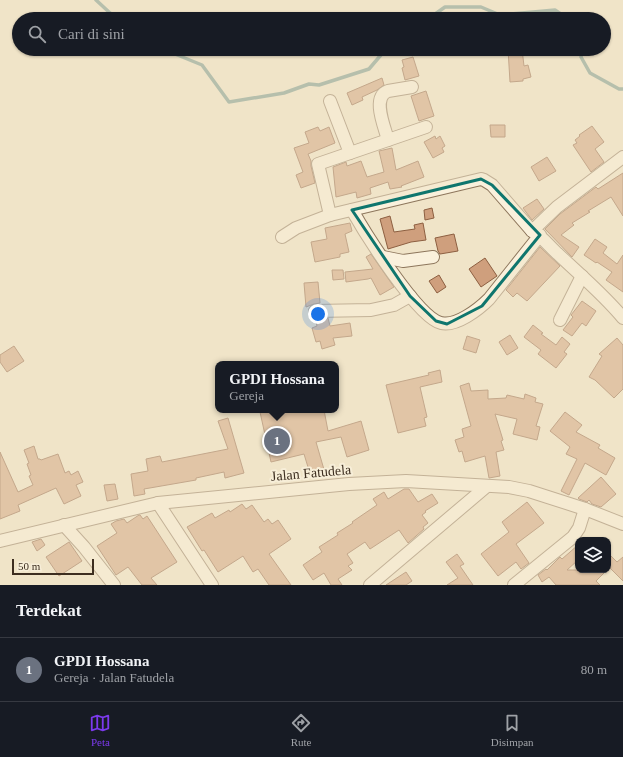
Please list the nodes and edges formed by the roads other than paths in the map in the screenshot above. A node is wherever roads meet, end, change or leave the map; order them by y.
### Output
1 (412, 87) dead end
2 (330, 101) dead end
3 (426, 127) dead end
4 (388, 140) junction
5 (350, 153) junction
6 (623, 157) edge
7 (352, 210) junction
8 (330, 215) junction
9 (536, 233) junction
10 (282, 236) dead end
11 (383, 257) junction
12 (433, 257) dead end
13 (582, 276) junction
14 (410, 296) junction
15 (315, 311) dead end
16 (623, 318) edge
17 (560, 320) dead end
18 (487, 486) junction
19 (158, 503) junction
20 (585, 509) junction
21 (623, 524) edge
22 (64, 525) junction
23 (0, 541) edge
24 (114, 585) edge
25 (212, 585) edge
26 (370, 585) edge
27 (514, 585) edge

1 - 4 street
2 - 5 street
3 - 4 street
4 - 5 street
5 - 8 street
6 - 9 street
7 - 8 street
7 - 9 street
7 - 11 street
8 - 10 street
9 - 13 street
9 - 14 street
11 - 12 street
11 - 14 street
13 - 16 street
13 - 17 street
14 - 15 street
18 - 19 street, Jalan Fatudela
18 - 20 street, Jalan Fatudela
18 - 26 street
19 - 22 street, Jalan Fatudela
19 - 25 street
20 - 21 street, Jalan Fatudela
20 - 27 street
22 - 23 street, Jalan Fatudela
22 - 24 street

